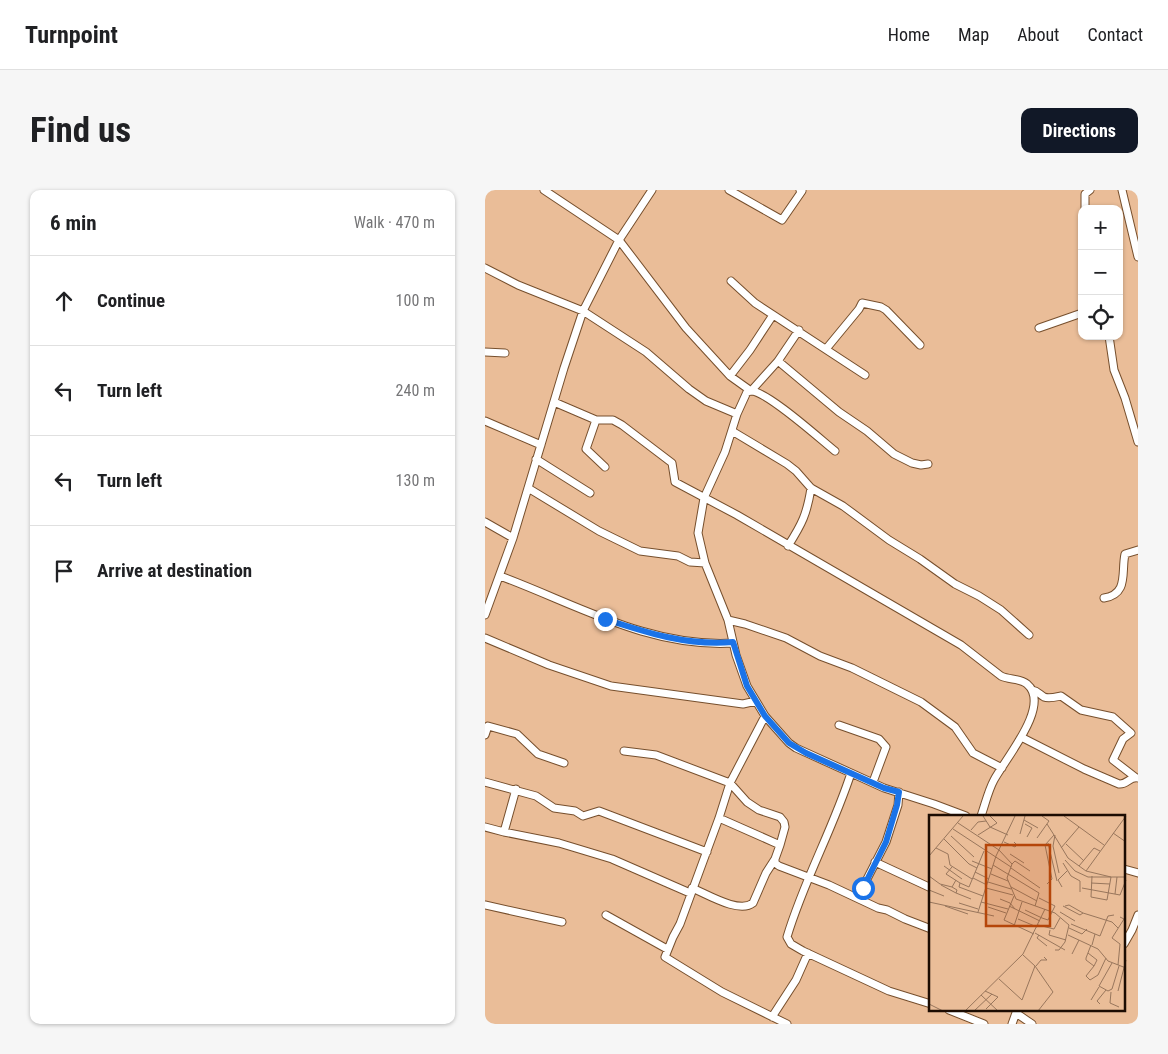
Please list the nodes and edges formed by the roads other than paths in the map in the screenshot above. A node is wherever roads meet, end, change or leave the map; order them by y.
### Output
1 (543, 190) edge
2 (652, 190) edge
3 (729, 190) edge
4 (800, 190) edge
5 (1122, 190) edge
6 (1088, 191) edge
7 (1085, 205) edge
8 (619, 240) junction
9 (1138, 257) edge
10 (485, 268) edge
11 (731, 282) dead end
12 (583, 312) junction
13 (1078, 314) edge
14 (773, 315) junction
15 (1039, 328) dead end
16 (799, 330) junction
17 (1110, 340) edge
18 (920, 345) dead end
19 (826, 349) junction
20 (485, 352) edge
21 (505, 354) dead end
22 (778, 361) junction
23 (865, 375) dead end
24 (730, 376) junction
25 (751, 390) junction
26 (554, 402) junction
27 (737, 414) junction
28 (596, 420) junction
29 (485, 421) edge
30 (732, 431) junction
31 (1138, 442) edge
32 (541, 444) junction
33 (835, 451) dead end
34 (536, 459) junction
35 (928, 464) dead end
36 (605, 467) dead end
37 (527, 488) junction
38 (811, 488) junction
39 (590, 493) dead end
40 (704, 498) junction
41 (485, 522) edge
42 (513, 538) junction
43 (788, 546) junction
44 (1138, 550) edge
45 (705, 563) junction
46 (500, 576) junction
47 (1104, 598) dead end
48 (487, 601) edge
49 (485, 615) edge
50 (727, 620) junction
51 (1029, 635) dead end
52 (485, 638) edge
53 (733, 642) junction
54 (1032, 690) junction
55 (756, 701) junction
56 (765, 716) junction
57 (839, 725) dead end
58 (485, 735) edge
59 (1021, 737) junction
60 (624, 751) dead end
61 (564, 763) dead end
62 (1002, 768) junction
63 (851, 773) junction
64 (1136, 778) edge
65 (485, 782) edge
66 (873, 782) junction
67 (730, 783) junction
68 (516, 789) junction
69 (899, 792) junction
70 (963, 815) edge
71 (981, 815) edge
72 (719, 818) junction
73 (485, 828) edge
74 (504, 832) junction
75 (780, 845) junction
76 (707, 852) junction
77 (775, 859) junction
78 (875, 862) junction
79 (1125, 869) edge
80 (1138, 873) edge
81 (808, 877) junction
82 (929, 887) edge
83 (691, 890) junction
84 (860, 899) junction
85 (485, 905) edge
86 (606, 915) dead end
87 (1138, 915) edge
88 (562, 922) dead end
89 (929, 928) edge
90 (1125, 942) edge
91 (667, 949) junction
92 (808, 953) junction
93 (929, 1003) edge
94 (954, 1012) edge
95 (1016, 1012) edge
96 (772, 1017) junction
97 (787, 1024) edge
98 (984, 1024) edge
99 (1012, 1024) edge
100 (1031, 1024) edge

1 - 8 street
2 - 8 street
3 - 4 street
5 - 9 street
6 - 7 street
8 - 12 street
8 - 24 street
10 - 12 street
11 - 14 street
12 - 26 street
12 - 27 street
13 - 15 street
14 - 16 street
14 - 24 street
16 - 19 street
16 - 22 street
17 - 31 street
18 - 19 street
19 - 23 street
20 - 21 street
22 - 25 street
22 - 35 street
24 - 25 street
25 - 27 street
25 - 33 street
26 - 28 street
26 - 32 street
27 - 30 street
28 - 36 street
28 - 40 street
29 - 32 street
30 - 38 street
30 - 40 street
32 - 34 street
34 - 37 street
34 - 39 street
37 - 42 street
37 - 45 street
38 - 43 street
38 - 51 street
40 - 43 street
40 - 45 street
41 - 42 street
42 - 46 street
43 - 54 street
44 - 47 street
45 - 50 street
46 - 48 street
46 - 53 street
48 - 49 street
50 - 53 street
50 - 62 street
52 - 55 street
53 - 55 street
54 - 59 street
54 - 64 street
55 - 56 street
56 - 63 street
56 - 67 street
57 - 66 street
58 - 61 street
59 - 62 street
59 - 64 street
60 - 67 street
62 - 71 street
63 - 66 street
63 - 81 street
65 - 68 street
66 - 69 street
67 - 72 street
67 - 75 street
68 - 74 street
68 - 76 street
69 - 70 street
69 - 78 street
72 - 75 street
72 - 76 street
73 - 74 street
74 - 83 street
75 - 77 street
76 - 83 street
77 - 81 street
77 - 83 street
78 - 82 street
78 - 84 street
79 - 80 street
81 - 84 street
81 - 92 street
83 - 91 street
84 - 89 street
85 - 88 street
86 - 91 street
87 - 90 street
91 - 96 street
92 - 93 street
92 - 96 street
94 - 98 street
95 - 99 street
95 - 100 street
96 - 97 street

